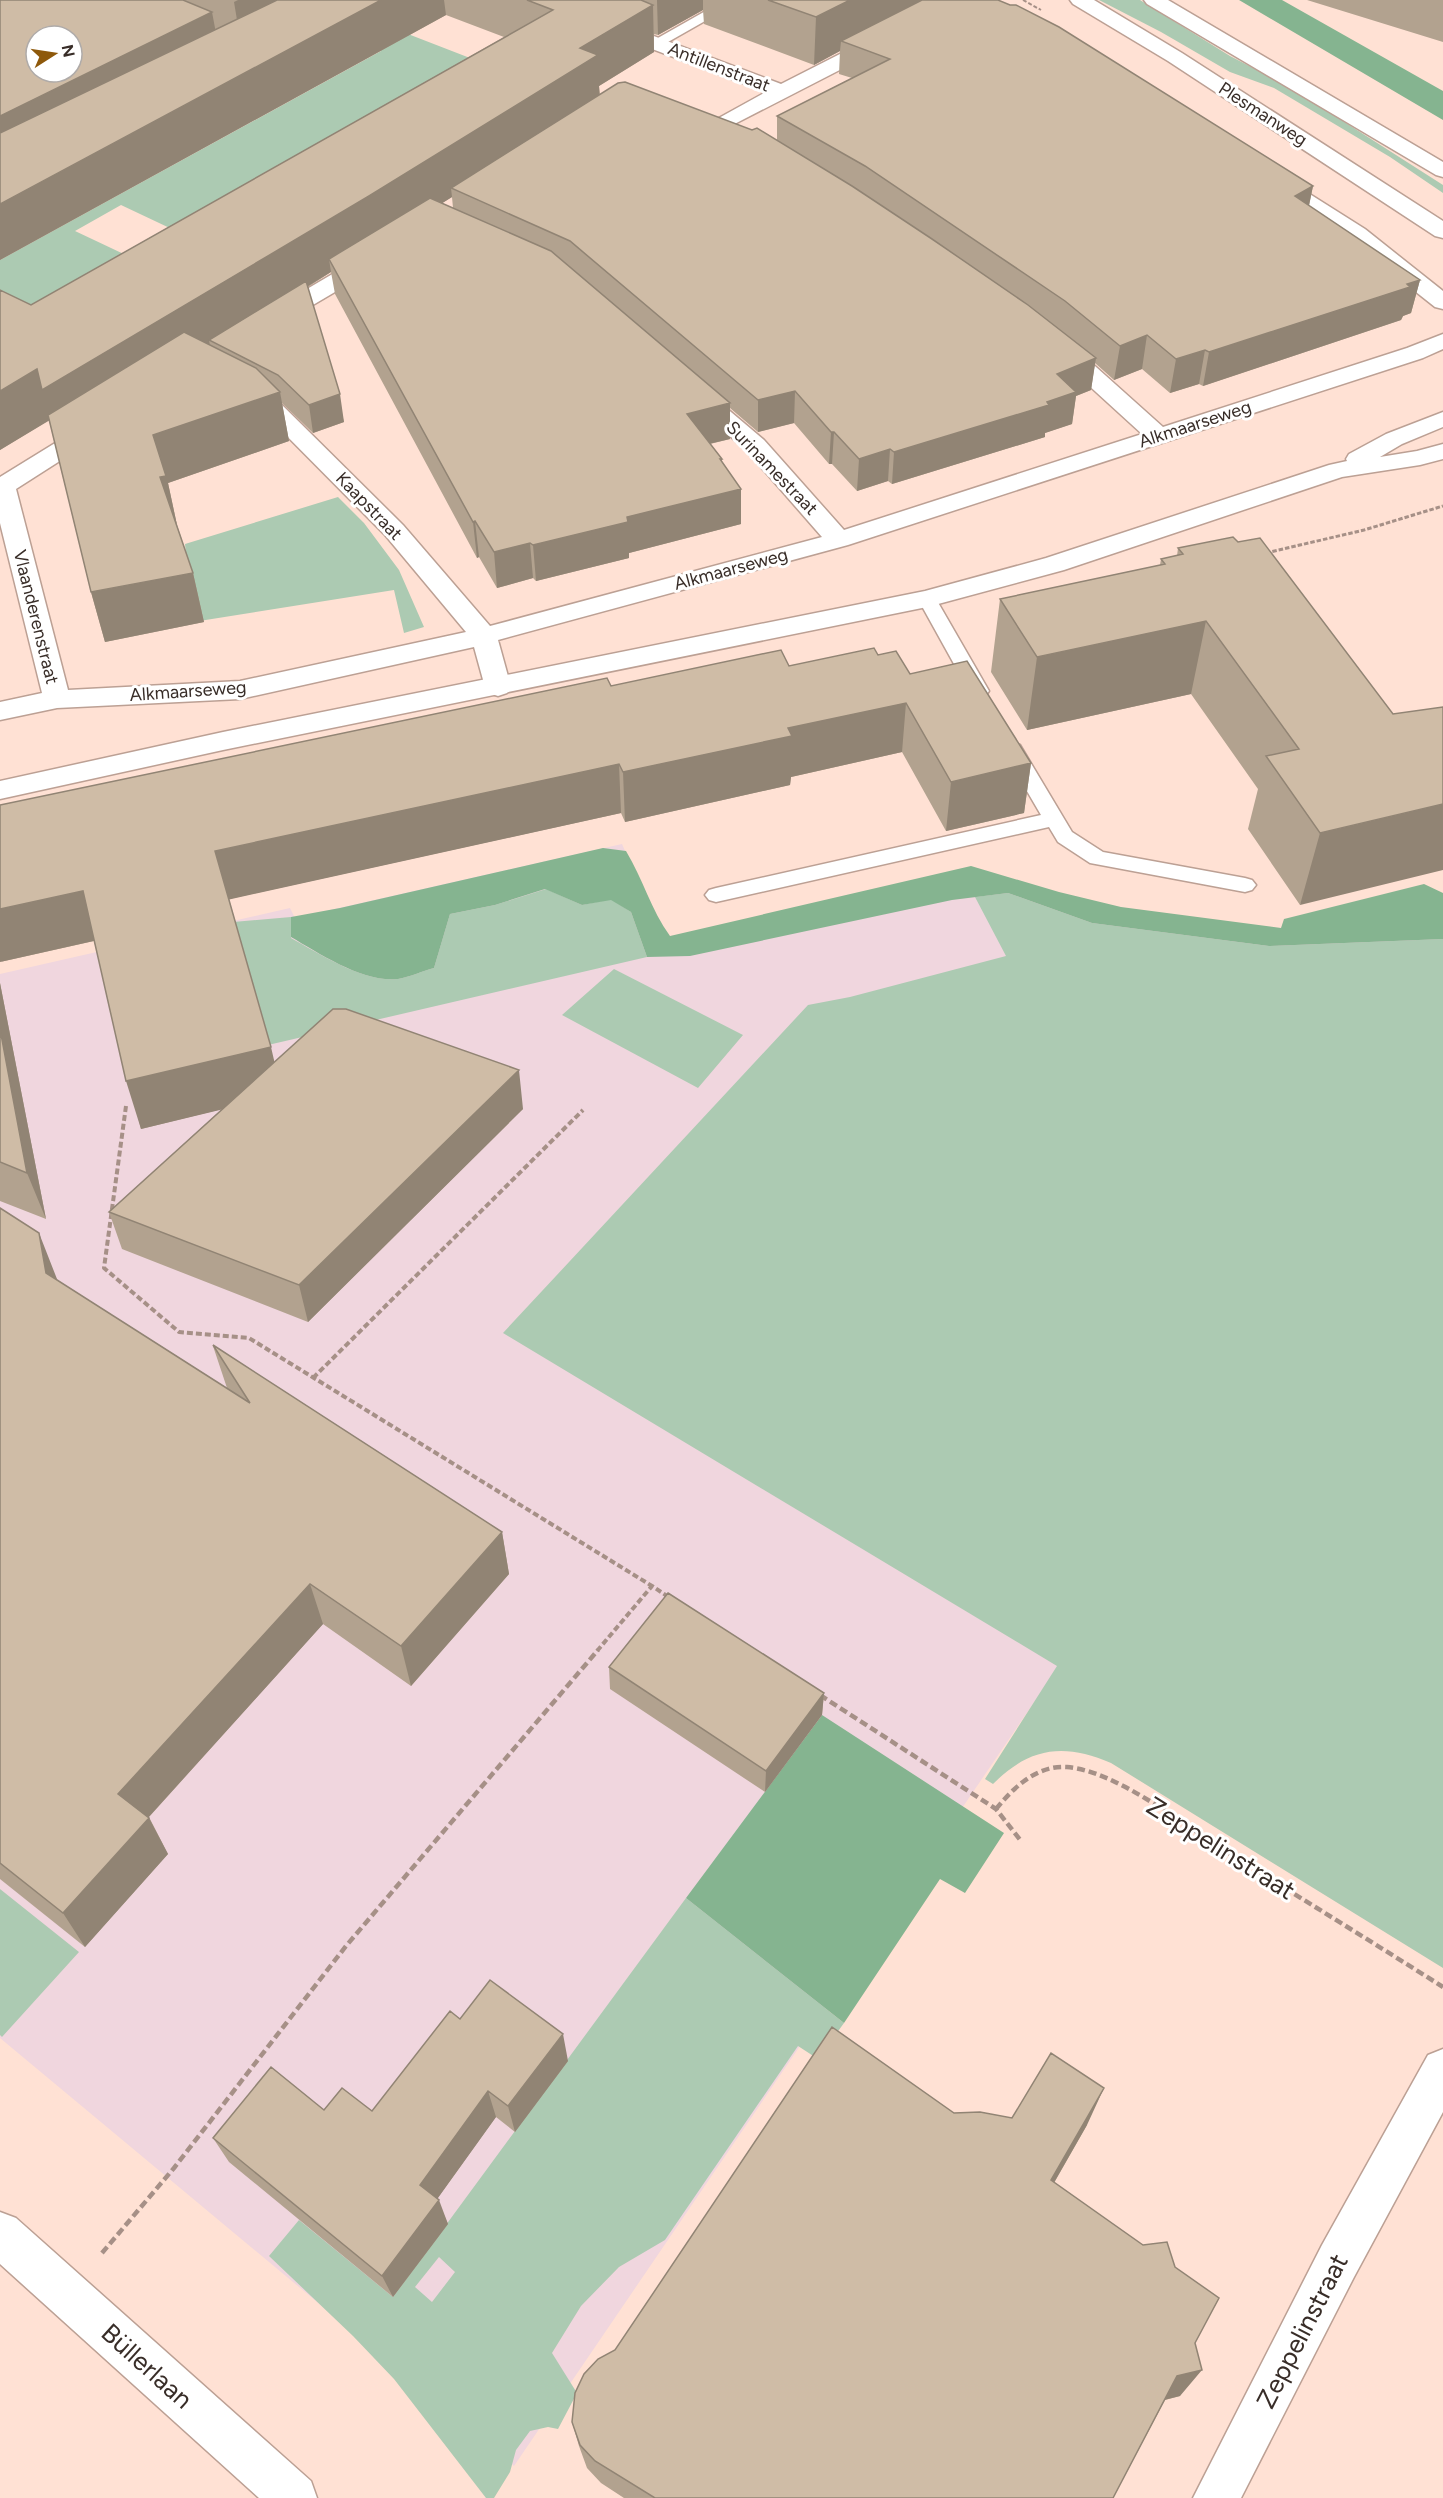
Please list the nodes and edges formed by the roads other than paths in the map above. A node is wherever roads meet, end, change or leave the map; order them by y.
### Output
1 (540, 0) edge
2 (735, 0) edge
3 (962, 0) edge
4 (1080, 0) edge
5 (1154, 0) edge
6 (656, 43) junction
7 (782, 91) junction
8 (668, 109) edge
9 (1258, 170) edge
10 (1443, 171) edge
11 (1443, 231) edge
12 (385, 252) edge
13 (1443, 302) edge
14 (254, 331) edge
15 (1041, 334) edge
16 (1443, 341) edge
17 (676, 377) edge
18 (233, 389) edge
19 (112, 417) edge
20 (1443, 419) edge
21 (1157, 435) junction
22 (1443, 451) edge
23 (1338, 470) junction
24 (1, 486) edge
25 (839, 540) junction
26 (927, 599) junction
27 (484, 636) junction
28 (498, 687) junction
29 (57, 699) junction
30 (0, 711) edge
31 (991, 712) edge
32 (1003, 732) edge
33 (0, 790) edge
34 (1053, 819) junction
35 (1245, 885) dead end
36 (716, 895) dead end
37 (1443, 2070) edge
38 (0, 2234) edge
39 (294, 2498) edge
40 (1216, 2498) edge

1 - 6 street, Antillenstraat
2 - 6 lane, Antillenstraat
3 - 7 street
4 - 11 street, Plesmanweg
5 - 10 street, Plesmanweg
6 - 7 street, Antillenstraat
7 - 8 street
9 - 13 street
12 - 14 street
15 - 21 street
16 - 21 street, Alkmaarseweg
17 - 25 street, Surinamestraat
18 - 27 street, Kaapstraat
19 - 24 street, Vlaanderenstraat
20 - 23 street
21 - 25 street, Alkmaarseweg
22 - 23 street
23 - 26 street
24 - 29 street, Vlaanderenstraat
25 - 27 street, Alkmaarseweg
26 - 28 street
26 - 31 lane
27 - 28 street, Kaapstraat
27 - 29 street, Alkmaarseweg
28 - 33 street
29 - 30 street, Alkmaarseweg
32 - 34 lane
34 - 35 lane
34 - 36 lane
37 - 40 street, Zeppelinstraat
38 - 39 street, Büllerlaan

